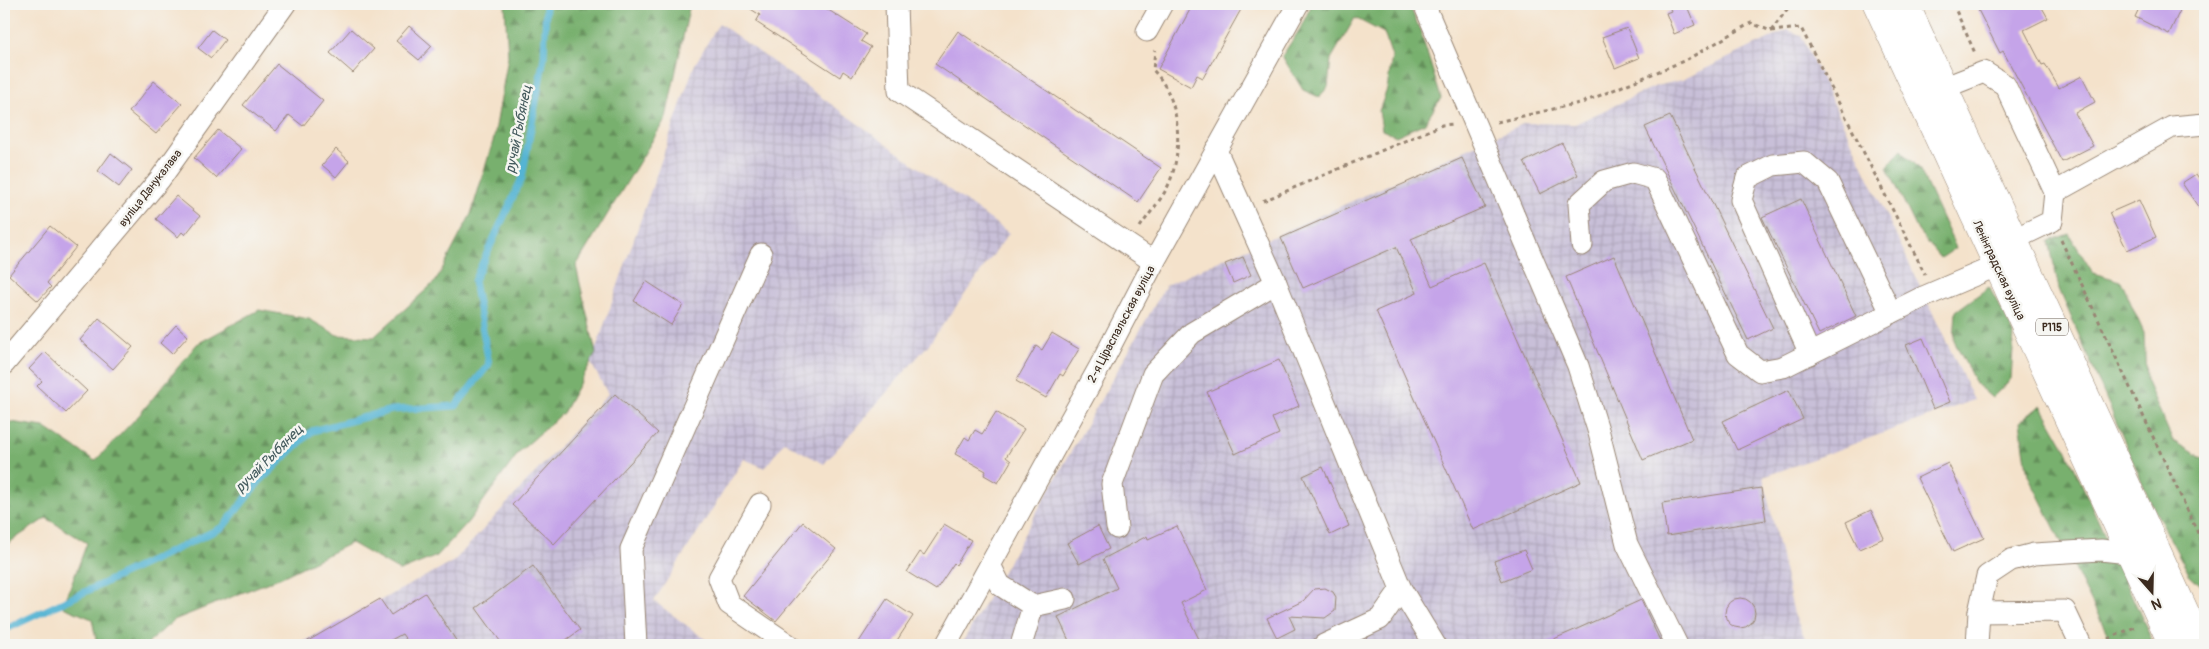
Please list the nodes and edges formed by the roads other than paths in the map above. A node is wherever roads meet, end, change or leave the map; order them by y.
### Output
1 (285, 4) edge
2 (896, 4) edge
3 (1162, 4) edge
4 (1298, 4) edge
5 (1424, 4) edge
6 (1877, 4) edge
7 (1905, 4) edge
8 (1147, 31) road end
9 (1943, 88) junction
10 (2205, 124) edge
11 (1216, 150) junction
12 (2055, 192) junction
13 (1582, 245) dead end
14 (2005, 253) junction
15 (761, 254) dead end
16 (1154, 262) junction
17 (1276, 283) junction
18 (1891, 313) junction
19 (1810, 354) junction
20 (4, 364) edge
21 (760, 504) dead end
22 (1117, 528) dead end
23 (2140, 548) junction
24 (990, 565) junction
25 (1401, 589) junction
26 (1065, 599) dead end
27 (1033, 606) junction
28 (1979, 612) junction
29 (1022, 642) dead end
30 (951, 643) edge
31 (636, 645) edge
32 (789, 645) edge
33 (1324, 645) edge
34 (1435, 645) edge
35 (1677, 645) edge
36 (1977, 645) edge
37 (2081, 645) edge
38 (2173, 645) edge
39 (2200, 645) edge

1 - 20 street, вуліца Данукалава
2 - 16 street
3 - 8 street
4 - 11 street, 2-я Ціраспальская вуліца
5 - 35 street
6 - 14 main road, Ленінградская вуліца / Р115
7 - 9 main road, Ленінградская вуліца / Р115
9 - 12 street
9 - 14 main road, Ленінградская вуліца / Р115
10 - 12 street
11 - 16 street, 2-я Ціраспальская вуліца
11 - 17 street
12 - 14 street
13 - 19 street
14 - 18 street
14 - 23 main road, Ленінградская вуліца / Р115
15 - 31 street
16 - 24 street, 2-я Ціраспальская вуліца
17 - 22 street
17 - 25 street
18 - 19 street
18 - 19 street
21 - 32 street
23 - 28 street
23 - 38 main road, Ленінградская вуліца / Р115
23 - 39 main road, Ленінградская вуліца / Р115
24 - 27 street
24 - 30 street, 2-я Ціраспальская вуліца
25 - 33 street
25 - 34 street
26 - 27 street
27 - 29 street
28 - 36 street
28 - 37 street

